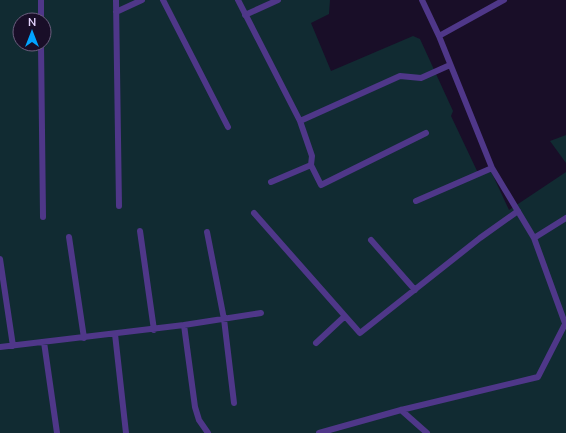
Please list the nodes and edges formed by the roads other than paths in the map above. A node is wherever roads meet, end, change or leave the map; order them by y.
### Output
1 (41, 0) edge
2 (116, 0) edge
3 (142, 0) edge
4 (163, 0) edge
5 (238, 0) edge
6 (278, 0) edge
7 (422, 0) edge
8 (504, 0) edge
9 (41, 12) edge
10 (116, 12) junction
11 (245, 15) junction
12 (439, 36) junction
13 (41, 52) edge
14 (450, 65) junction
15 (300, 121) junction
16 (228, 127) dead end
17 (426, 132) dead end
18 (311, 165) junction
19 (492, 168) junction
20 (271, 182) dead end
21 (416, 201) dead end
22 (119, 206) dead end
23 (518, 211) junction
24 (254, 213) dead end
25 (43, 217) dead end
26 (566, 218) edge
27 (140, 231) dead end
28 (207, 232) dead end
29 (69, 237) dead end
30 (534, 238) junction
31 (371, 240) dead end
32 (0, 259) edge
33 (415, 290) junction
34 (261, 313) dead end
35 (345, 316) junction
36 (224, 319) junction
37 (565, 325) edge
38 (184, 326) junction
39 (154, 330) junction
40 (115, 334) junction
41 (84, 338) junction
42 (44, 342) junction
43 (316, 343) dead end
44 (13, 346) junction
45 (0, 348) edge
46 (234, 403) dead end
47 (401, 410) junction
48 (323, 432) edge
49 (56, 433) edge
50 (126, 433) edge
51 (208, 433) edge
52 (427, 433) edge

1 - 9 lane
2 - 10 lane
3 - 10 lane
4 - 16 lane
5 - 11 lane
6 - 11 lane
7 - 12 lane
8 - 12 lane
10 - 22 lane
11 - 15 lane
12 - 14 lane
13 - 25 lane
14 - 15 lane
14 - 19 lane
15 - 18 lane
17 - 18 lane
18 - 20 lane
19 - 21 lane
19 - 23 lane
23 - 30 lane
23 - 33 lane
24 - 35 lane
26 - 30 lane
27 - 39 lane
28 - 36 lane
29 - 41 lane
30 - 37 lane
31 - 33 lane
32 - 44 lane
33 - 35 lane
34 - 36 lane
35 - 43 lane
36 - 38 lane
36 - 46 lane
37 - 47 lane
38 - 39 lane
38 - 51 lane
39 - 40 lane
40 - 41 lane
40 - 50 lane
41 - 42 lane
42 - 44 lane
42 - 49 lane
44 - 45 lane
47 - 48 lane
47 - 52 lane

